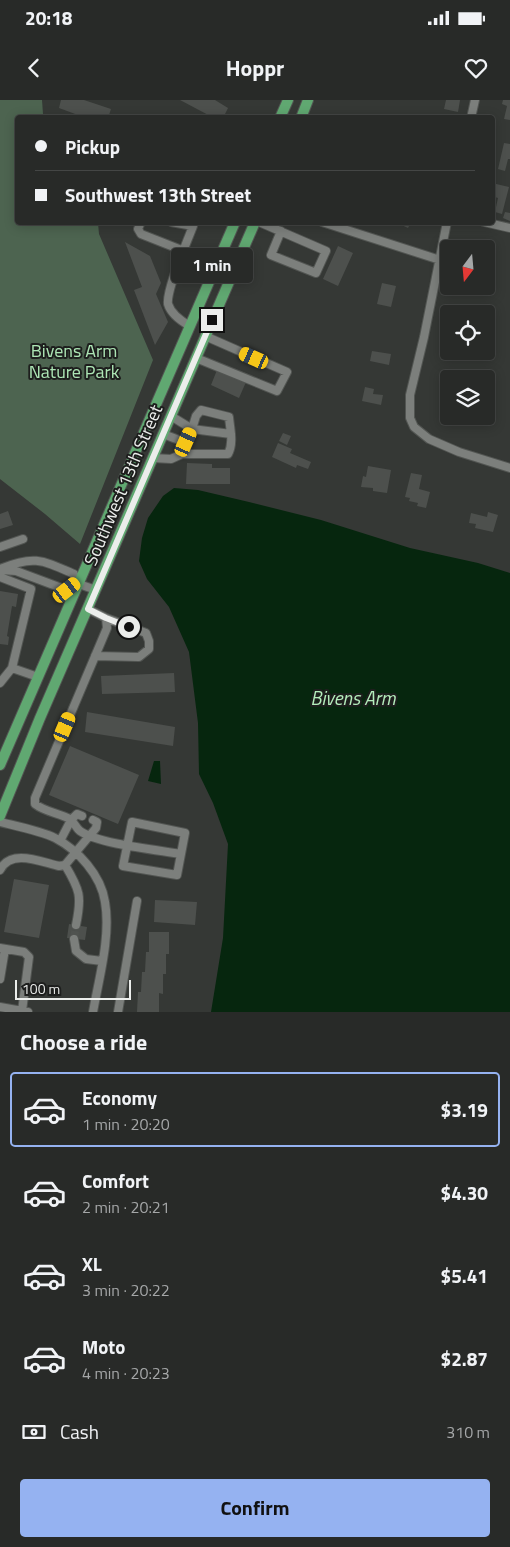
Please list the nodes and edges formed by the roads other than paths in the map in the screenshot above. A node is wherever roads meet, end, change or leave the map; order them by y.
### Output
1 (288, 100) edge
2 (308, 100) edge
3 (475, 100) edge
4 (281, 115) edge
5 (302, 115) edge
6 (472, 115) edge
7 (140, 225) edge
8 (187, 225) edge
9 (233, 225) edge
10 (254, 225) edge
11 (266, 225) edge
12 (331, 225) edge
13 (446, 225) edge
14 (495, 225) edge
15 (510, 228) edge
16 (280, 231) junction
17 (444, 240) edge
18 (184, 251) junction
19 (440, 260) joint
20 (214, 269) junction
21 (190, 326) junction
22 (206, 336) junction
23 (196, 358) junction
24 (171, 416) junction
25 (192, 429) junction
26 (163, 434) junction
27 (230, 434) junction
28 (186, 442) junction
29 (182, 454) junction
30 (153, 458) junction
31 (510, 468) edge
32 (23, 539) dead end
33 (0, 547) edge
34 (0, 569) edge
35 (2, 580) edge
36 (77, 583) junction
37 (96, 590) junction
38 (88, 609) junction
39 (106, 618) junction
40 (95, 656) junction
41 (12, 668) junction
42 (38, 677) junction
43 (0, 683) edge
44 (0, 765) edge
45 (0, 816) edge
46 (82, 816) dead end
47 (71, 820) junction
48 (92, 820) dead end
49 (0, 822) edge
50 (90, 835) junction
51 (60, 841) junction
52 (127, 845) junction
53 (76, 853) junction
54 (181, 854) junction
55 (65, 865) junction
56 (0, 870) edge
57 (137, 901) dead end
58 (76, 925) tunnel mouth
59 (74, 939) tunnel mouth
60 (2, 949) edge
61 (102, 961) junction
62 (0, 979) edge
63 (0, 1007) edge
64 (25, 1012) edge
65 (93, 1012) edge
66 (118, 1012) edge

1 - 4 main road
2 - 5 main road
3 - 6 street
7 - 18 street
8 - 18 street
9 - 20 main road, Southwest 13th Street
10 - 22 main road, Southwest 13th Street
11 - 16 street
12 - 19 street
13 - 17 street
14 - 15 street
16 - 16 street
18 - 20 street
18 - 21 street
19 - 31 street
20 - 21 main road, Southwest 13th Street
21 - 36 main road, Southwest 13th Street
22 - 23 main road, Southwest 13th Street
22 - 23 street
23 - 24 main road, Southwest 13th Street
24 - 25 street
24 - 26 main road, Southwest 13th Street
25 - 27 street
25 - 27 street
25 - 28 street
26 - 28 street
26 - 30 main road, Southwest 13th Street
27 - 29 street
28 - 29 street
29 - 30 street
30 - 37 main road, Southwest 13th Street
32 - 33 street
34 - 36 street
34 - 36 street
35 - 41 street
36 - 37 street
36 - 42 main road, Southwest 13th Street
37 - 38 main road, Southwest 13th Street
38 - 39 street
38 - 45 main road, Southwest 13th Street
39 - 40 street
39 - 40 street
40 - 47 street
41 - 42 street
41 - 43 street
42 - 44 main road, Southwest 13th Street
46 - 47 street
47 - 50 street
47 - 51 street
48 - 50 street
49 - 51 street
50 - 52 street
50 - 53 street
51 - 53 street
52 - 54 street
52 - 54 street
52 - 54 street
53 - 55 street
53 - 61 street
55 - 56 street
55 - 58 street
57 - 66 street
59 - 61 street
60 - 62 street
60 - 64 street
61 - 65 street
63 - 64 street

